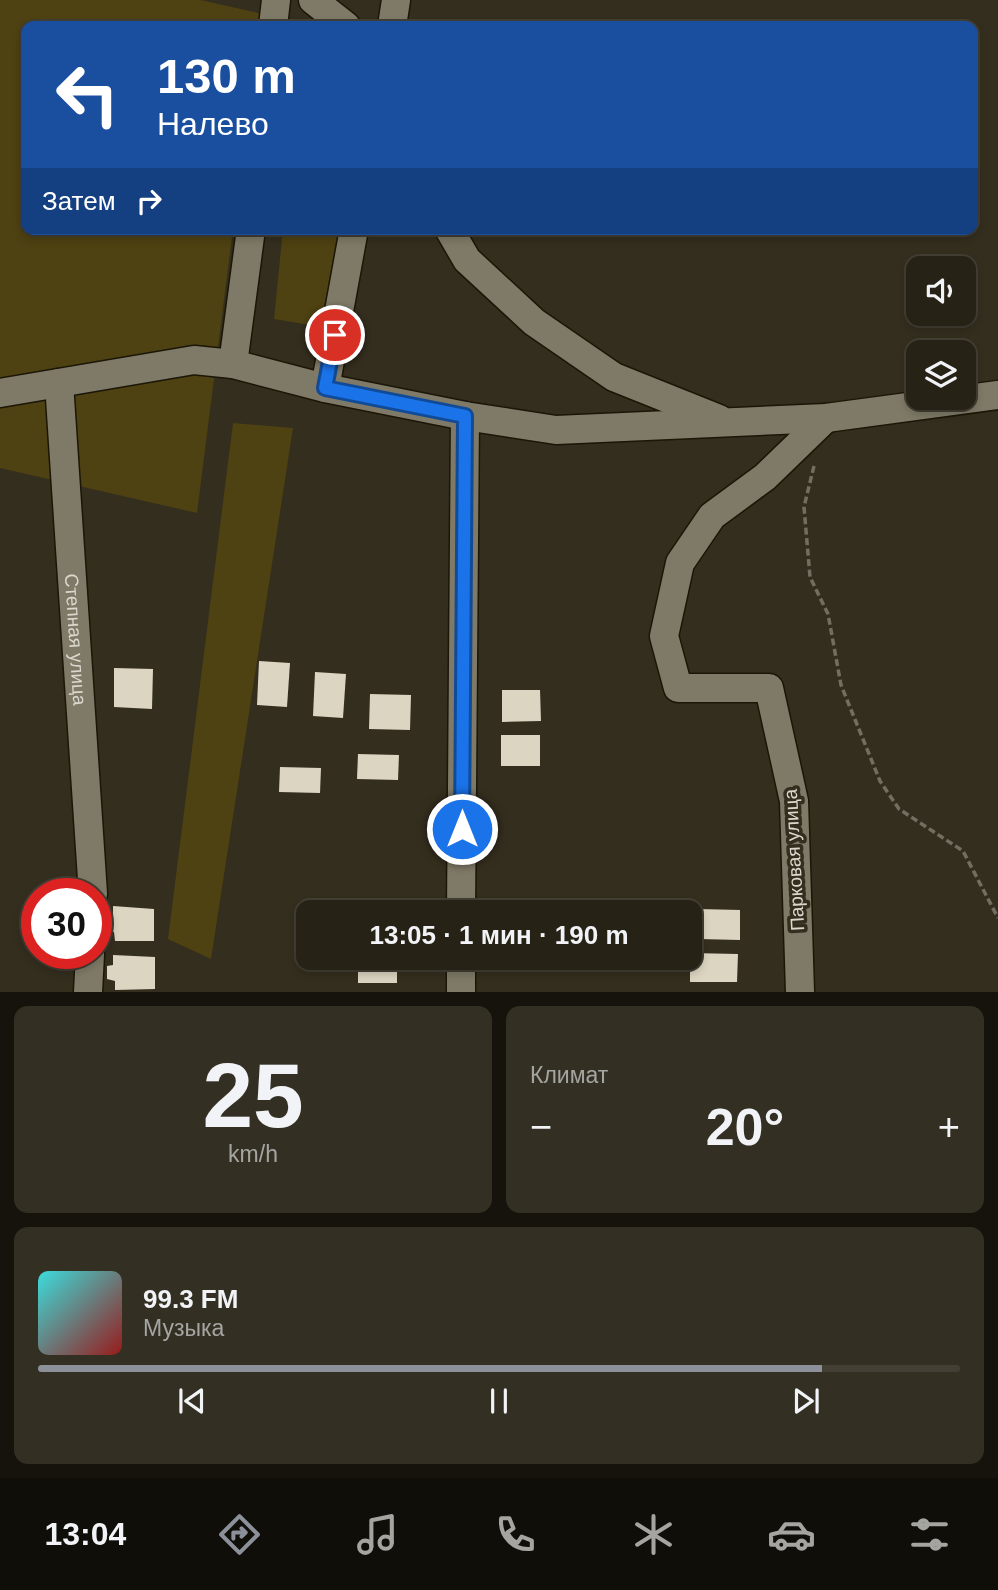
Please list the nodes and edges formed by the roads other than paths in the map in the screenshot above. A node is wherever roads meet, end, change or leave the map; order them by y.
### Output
1 (276, 0) edge
2 (313, 0) edge
3 (396, 0) edge
4 (274, 21) edge
5 (340, 21) edge
6 (392, 21) edge
7 (250, 235) edge
8 (354, 235) edge
9 (452, 235) edge
10 (233, 364) junction
11 (60, 383) junction
12 (325, 388) junction
13 (0, 393) edge
14 (998, 395) edge
15 (465, 416) junction
16 (826, 418) junction
17 (730, 424) junction
18 (92, 878) edge
19 (461, 900) edge
20 (89, 969) edge
21 (461, 970) edge
22 (88, 992) edge
23 (461, 992) edge
24 (800, 992) edge

1 - 4 street
2 - 5 street
3 - 6 street
7 - 10 street
8 - 12 street
9 - 17 street
10 - 11 street
10 - 12 street
11 - 13 street
11 - 18 street, Степная улица
12 - 15 street
14 - 16 street
15 - 17 street
15 - 19 street
16 - 17 street
16 - 24 street, Парковая улица
20 - 22 street
21 - 23 street

